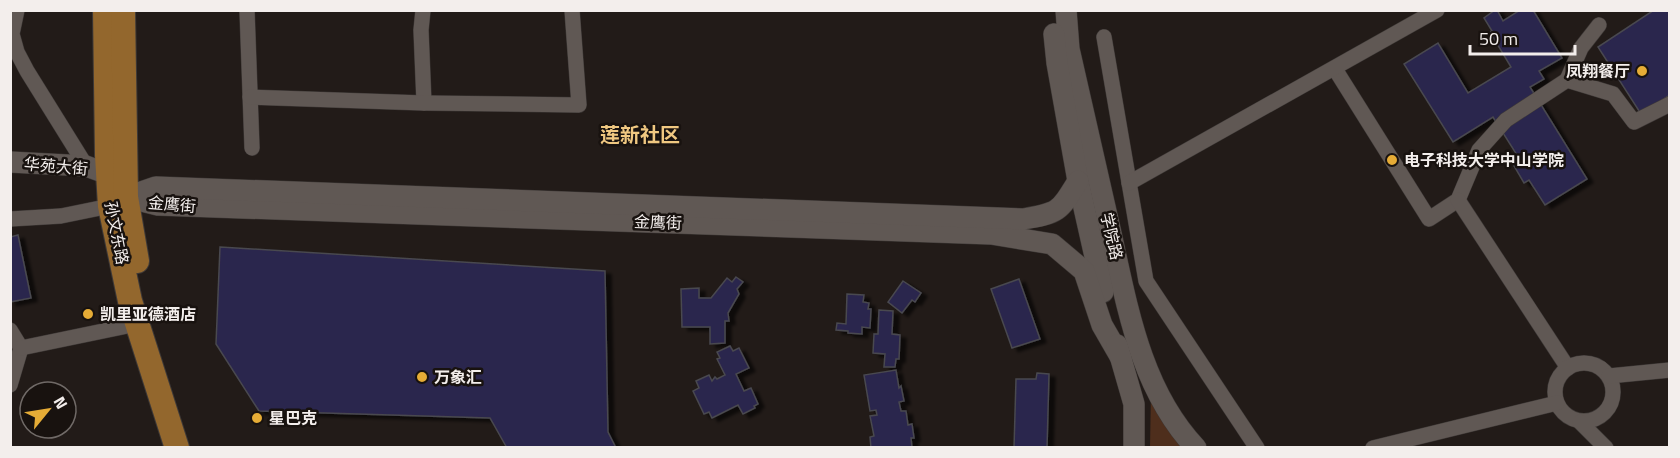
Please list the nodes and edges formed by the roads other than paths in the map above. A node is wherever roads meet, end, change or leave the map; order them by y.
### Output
1 (16, 10) edge
2 (105, 10) edge
3 (123, 10) edge
4 (247, 10) edge
5 (423, 10) edge
6 (572, 10) edge
7 (1053, 10) edge
8 (1066, 10) edge
9 (1437, 10) edge
10 (1599, 25) dead end
11 (11, 34) edge
12 (1104, 37) dead end
13 (1335, 69) junction
14 (1567, 80) junction
15 (250, 97) junction
16 (424, 103) junction
17 (1670, 104) edge
18 (252, 148) dead end
19 (10, 162) edge
20 (86, 166) junction
21 (108, 174) junction
22 (1078, 181) junction
23 (1129, 183) junction
24 (1458, 200) junction
25 (118, 202) junction
26 (10, 219) edge
27 (137, 324) junction
28 (10, 330) edge
29 (21, 348) junction
30 (1121, 358) junction
31 (1568, 368) junction
32 (1670, 370) edge
33 (1609, 376) junction
34 (10, 386) edge
35 (1557, 403) junction
36 (1580, 422) junction
37 (177, 447) edge
38 (192, 447) edge
39 (1134, 447) edge
40 (1196, 447) edge
41 (1257, 447) edge
42 (1374, 447) edge
43 (1606, 447) edge

1 - 11 street
2 - 21 main road, 孙文东路
3 - 25 main road, 孙文东路
4 - 15 street
5 - 16 street
6 - 16 street
7 - 22 street, 学院路
8 - 40 street, 学院路
9 - 13 street
10 - 14 street
11 - 20 street
12 - 23 street
13 - 23 street
13 - 24 street
14 - 17 street
14 - 24 street
15 - 16 street
15 - 18 street
19 - 20 street, 华苑大街
20 - 21 street, 华苑大街
21 - 25 main road, 孙文东路
22 - 25 street, 金鹰街
22 - 30 street, 学院路
23 - 41 street
24 - 31 street
25 - 26 street
25 - 27 main road, 孙文东路
25 - 30 street, 金鹰街
25 - 38 main road, 孙文东路
27 - 29 street
27 - 37 main road, 孙文东路
28 - 29 street
29 - 34 street
30 - 39 street, 学院路
31 - 33 street
31 - 35 street
32 - 33 street
33 - 36 street
35 - 36 street
35 - 42 street
36 - 43 street

